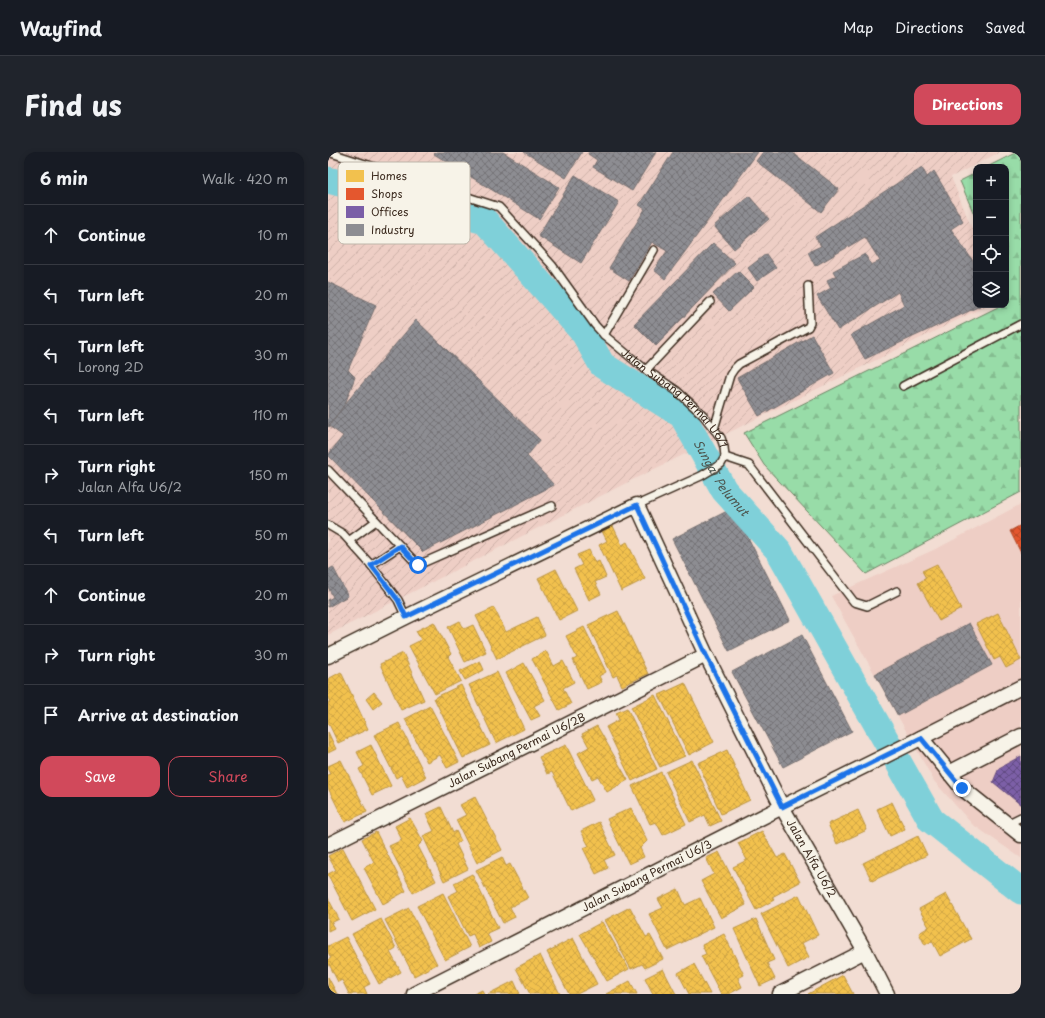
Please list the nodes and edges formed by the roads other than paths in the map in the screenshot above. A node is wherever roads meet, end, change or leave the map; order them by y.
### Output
1 (328, 152) edge
2 (359, 162) edge
3 (470, 198) edge
4 (654, 250) dead end
5 (808, 286) dead end
6 (710, 302) dead end
7 (1021, 324) edge
8 (604, 335) junction
9 (646, 370) junction
10 (903, 386) dead end
11 (714, 429) junction
12 (726, 456) junction
13 (328, 470) edge
14 (637, 505) junction
15 (552, 506) dead end
16 (376, 521) junction
17 (328, 525) edge
18 (350, 540) junction
19 (400, 546) junction
20 (371, 565) junction
21 (897, 591) dead end
22 (406, 617) junction
23 (706, 655) junction
24 (328, 656) edge
25 (1021, 687) edge
26 (1021, 736) edge
27 (921, 738) junction
28 (949, 773) junction
29 (782, 807) junction
30 (1021, 817) edge
31 (1007, 824) junction
32 (1021, 835) edge
33 (328, 845) edge
34 (865, 951) junction
35 (414, 994) edge
36 (780, 994) edge
37 (887, 994) edge

1 - 2 lane, Jalan Subang Permai U6/1
3 - 8 lane, Jalan Subang Permai U6/1
4 - 8 lane
5 - 11 lane
6 - 9 lane
7 - 10 lane
8 - 9 lane, Jalan Subang Permai U6/1
9 - 11 lane, Jalan Subang Permai U6/1
11 - 12 lane, Jalan Subang Permai U6/1
12 - 14 lane, Jalan Subang Permai U6/1
12 - 21 lane
13 - 16 lane
14 - 22 street, Jalan Subang Permai U6/1
14 - 23 street, Jalan Alfa U6/2
15 - 19 lane
16 - 18 lane
16 - 19 lane
17 - 18 lane
18 - 20 lane
19 - 20 lane
20 - 22 lane
22 - 24 street, Jalan Subang Permai U6/1
23 - 29 street, Jalan Alfa U6/2
23 - 33 street, Jalan Subang Permai U6/2B
25 - 27 street
26 - 28 street
27 - 28 street
27 - 29 street, Jalan Subang Permai U6/3
28 - 31 street
29 - 34 street, Jalan Alfa U6/2
29 - 35 street, Jalan Subang Permai U6/3
30 - 31 lane
31 - 32 street
34 - 36 street
34 - 37 street, Jalan Alfa U6/2

